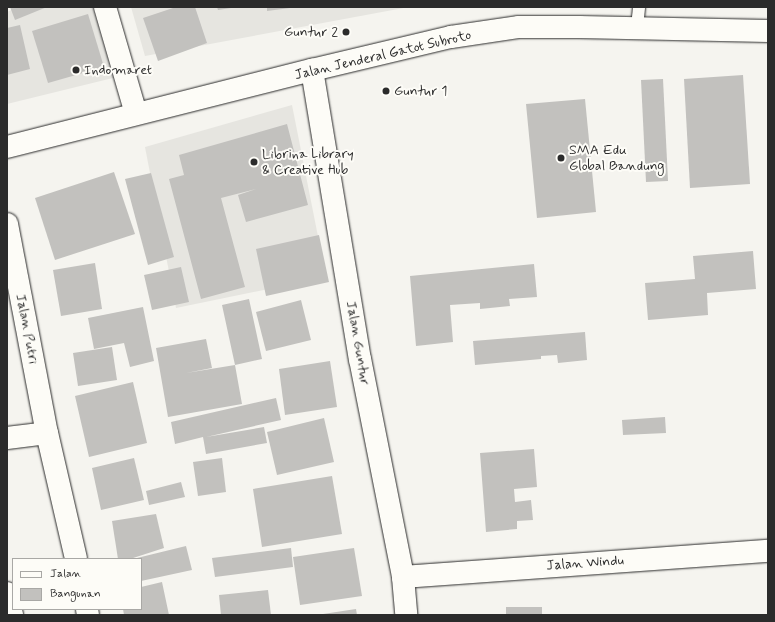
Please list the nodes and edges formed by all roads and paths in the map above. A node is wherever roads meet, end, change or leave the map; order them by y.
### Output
1 (105, 7) edge
2 (638, 17) edge
3 (768, 31) edge
4 (312, 70) junction
5 (136, 114) junction
6 (7, 147) edge
7 (7, 224) edge
8 (47, 433) junction
9 (7, 438) edge
10 (768, 551) edge
11 (76, 558) edge
12 (403, 578) junction
13 (7, 593) edge
14 (12, 615) edge
15 (406, 615) edge

1 - 5 street
2 - 3 street, Jalan Jenderal Gatot Subroto
2 - 4 street, Jalan Jenderal Gatot Subroto
4 - 5 street, Jalan Jenderal Gatot Subroto
4 - 12 street, Jalan Guntur
5 - 6 street, Jalan Jenderal Gatot Subroto
7 - 8 street, Jalan Putri
8 - 9 street
8 - 11 street, Jalan Putri
10 - 12 street, Jalan Windu
12 - 15 street, Jalan Guntur
13 - 14 street

